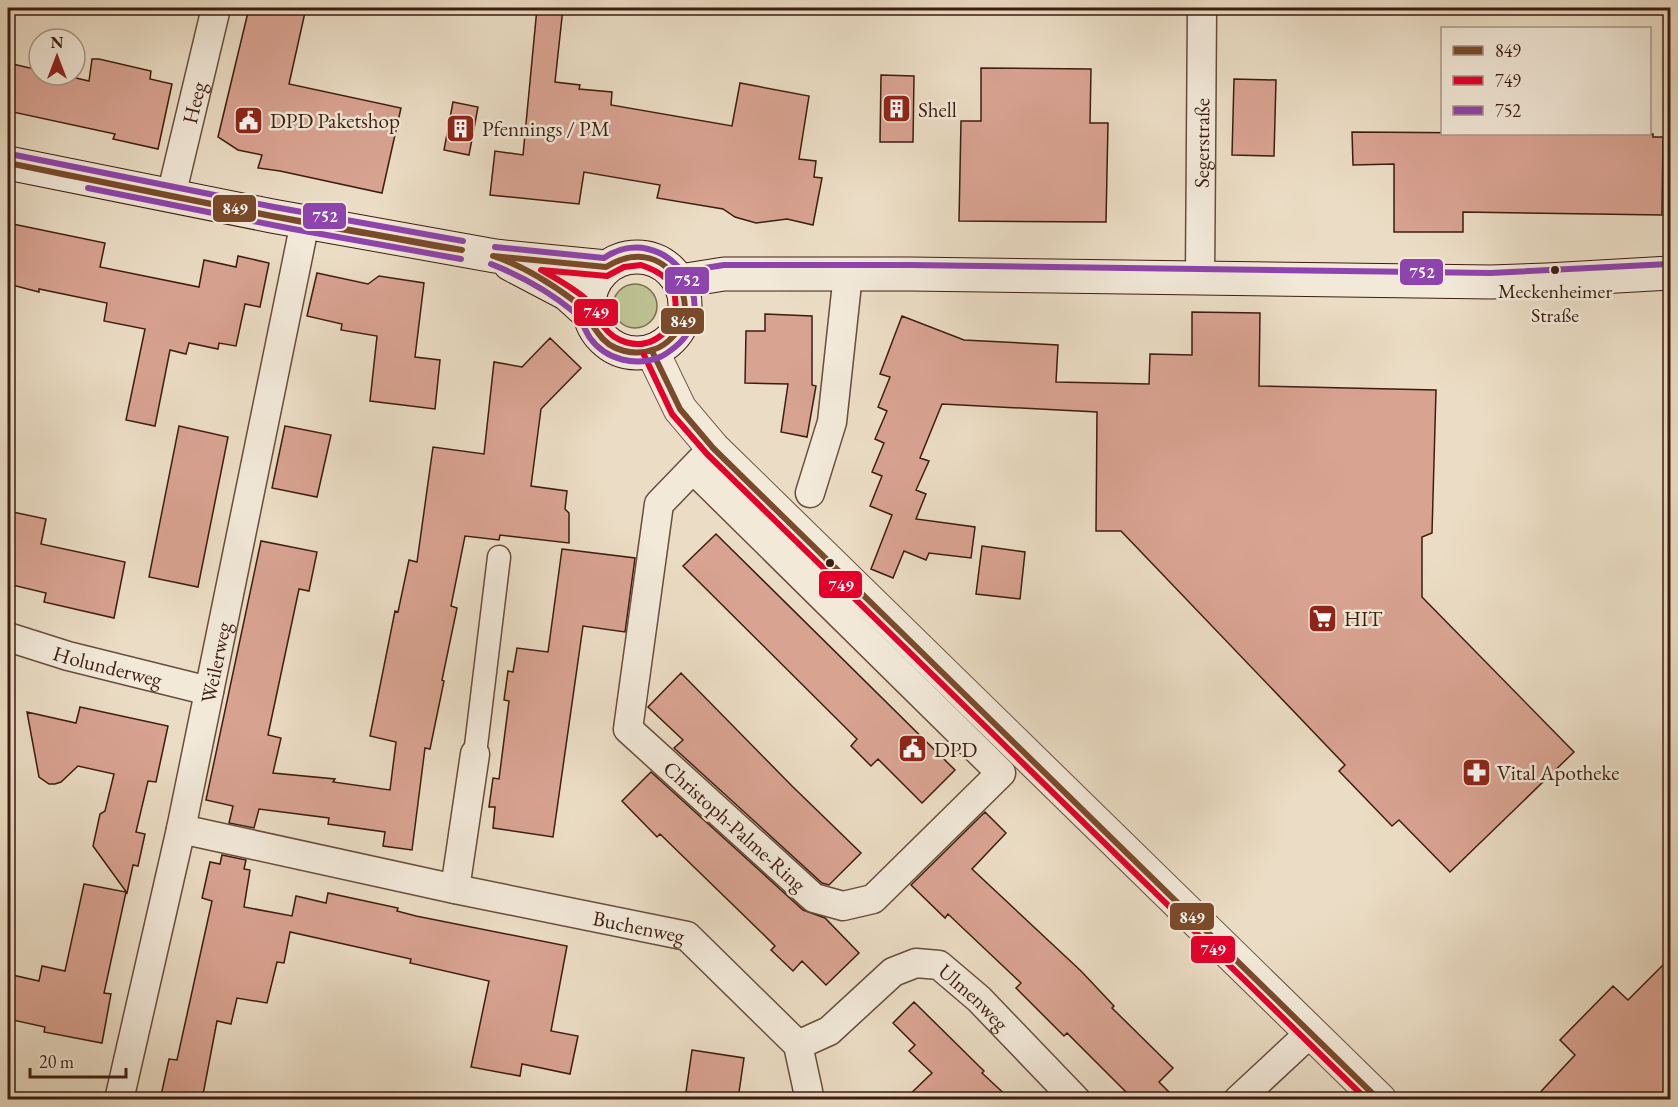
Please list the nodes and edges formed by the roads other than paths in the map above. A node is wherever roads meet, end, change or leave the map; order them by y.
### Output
1 (216, 8) edge
2 (1202, 8) edge
3 (8, 163) edge
4 (171, 196) junction
5 (304, 222) junction
6 (495, 256) junction
7 (606, 267) junction
8 (848, 273) junction
9 (1671, 273) edge
10 (1200, 279) junction
11 (680, 281) junction
12 (588, 313) junction
13 (652, 351) junction
14 (703, 459) junction
15 (810, 493) dead end
16 (499, 557) dead end
17 (8, 637) edge
18 (209, 692) junction
19 (475, 754) joint
20 (1012, 762) junction
21 (181, 829) junction
22 (455, 890) junction
23 (1310, 1034) junction
24 (798, 1045) junction
25 (119, 1100) edge
26 (807, 1100) edge
27 (1076, 1100) edge
28 (1238, 1100) edge
29 (1380, 1100) edge

1 - 4 street, Heeg
2 - 10 street, Segerstraße
3 - 4 main road
4 - 5 main road
5 - 6 main road
5 - 18 street, Weilerweg
6 - 7 main road
6 - 12 main road
7 - 11 main road
7 - 12 main road
8 - 10 main road
8 - 11 main road
8 - 15 street
9 - 10 main road
11 - 13 main road
12 - 13 main road
13 - 14 main road
14 - 20 main road
14 - 20 street, Christoph-Palme-Ring
16 - 19 street
17 - 18 street, Holunderweg
18 - 21 street, Weilerweg
19 - 22 street
20 - 23 main road
21 - 22 street, Buchenweg
21 - 25 street, Weilerweg
22 - 24 street, Buchenweg
23 - 28 street
23 - 29 main road
24 - 26 street
24 - 27 street, Ulmenweg

